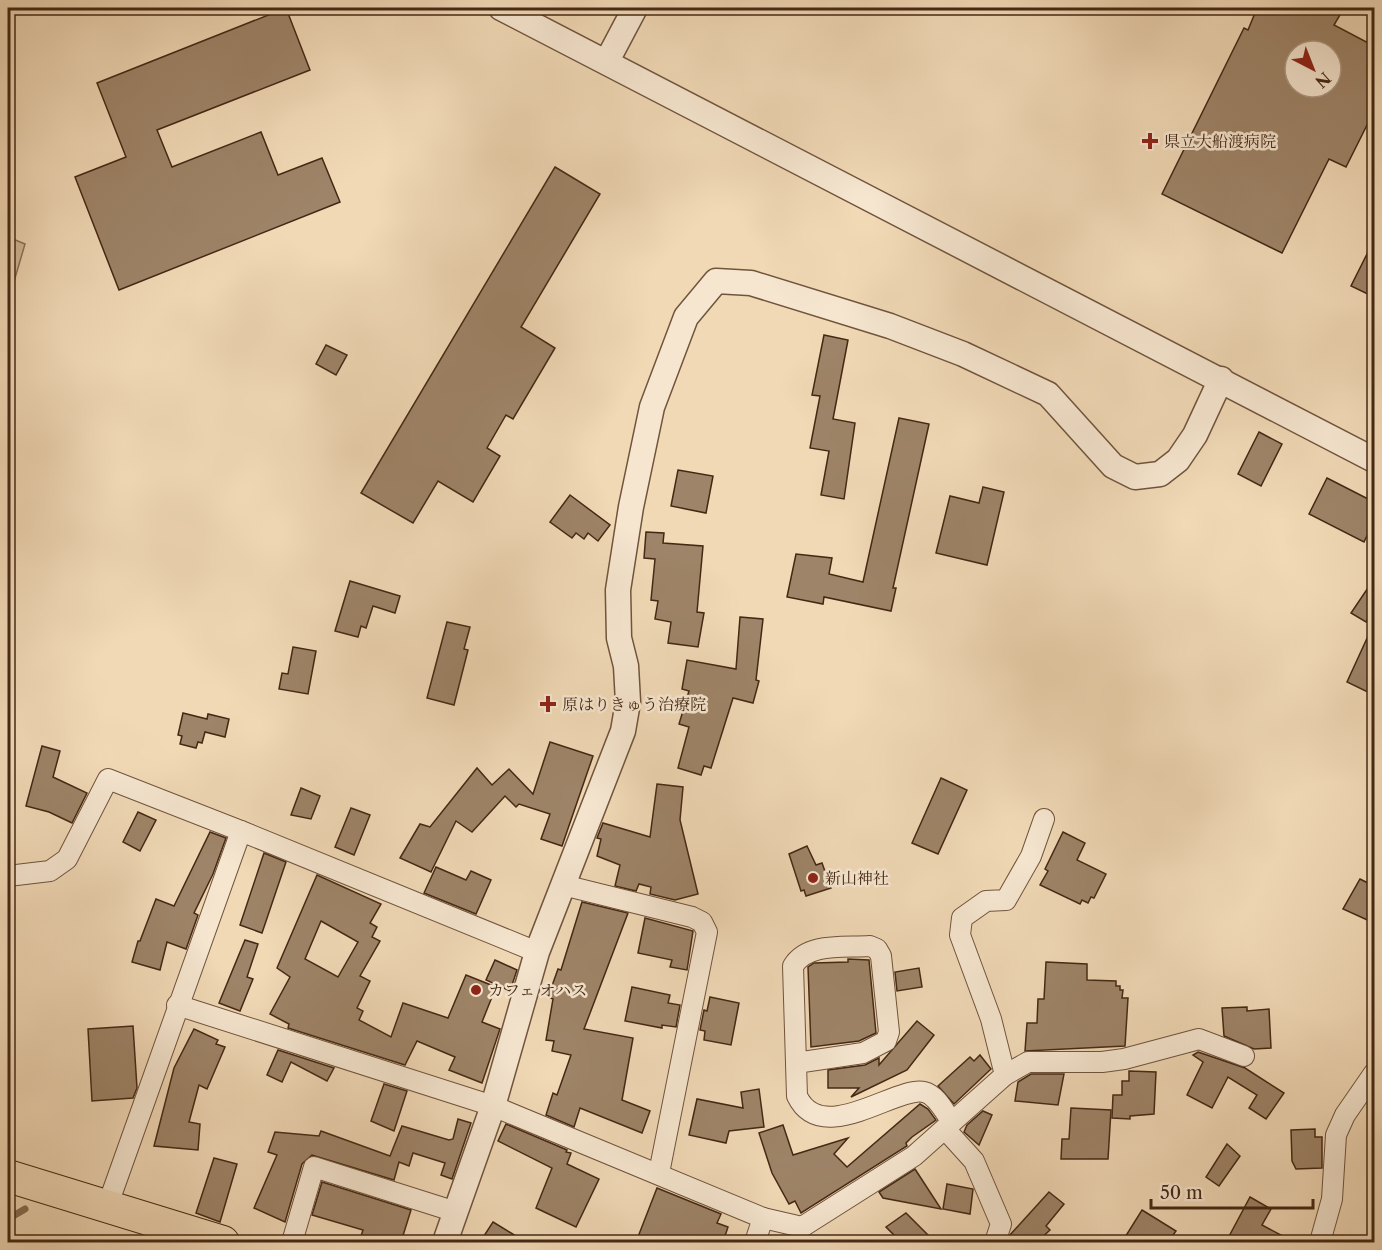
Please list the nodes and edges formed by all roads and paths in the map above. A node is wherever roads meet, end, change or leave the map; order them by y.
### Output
1 (501, 8) edge
2 (635, 8) edge
3 (607, 61) junction
4 (1221, 379) junction
5 (1374, 460) edge
6 (1044, 819) dead end
7 (241, 831) junction
8 (8, 876) edge
9 (563, 885) junction
10 (537, 952) junction
11 (177, 1005) junction
12 (1244, 1056) dead end
13 (796, 1062) junction
14 (1374, 1073) edge
15 (1005, 1076) junction
16 (493, 1106) junction
17 (949, 1125) junction
18 (658, 1173) junction
19 (8, 1176) edge
20 (107, 1207) junction
21 (456, 1212) junction
22 (764, 1218) junction
23 (223, 1242) edge
24 (292, 1242) edge
25 (445, 1242) edge
26 (755, 1242) edge
27 (995, 1242) edge
28 (1320, 1242) edge

1 - 3 street
2 - 3 street
3 - 4 street
4 - 5 street
4 - 9 street
6 - 15 street
7 - 8 street
7 - 10 street
7 - 11 street
9 - 10 street
9 - 18 street
10 - 16 street
11 - 16 street
11 - 20 street
12 - 15 street
13 - 13 street
13 - 17 street
14 - 28 street
15 - 17 street
16 - 18 street
16 - 21 street
17 - 22 street
17 - 27 street
18 - 22 street
19 - 20 highway
20 - 23 highway
21 - 24 street
21 - 25 street
22 - 26 street

